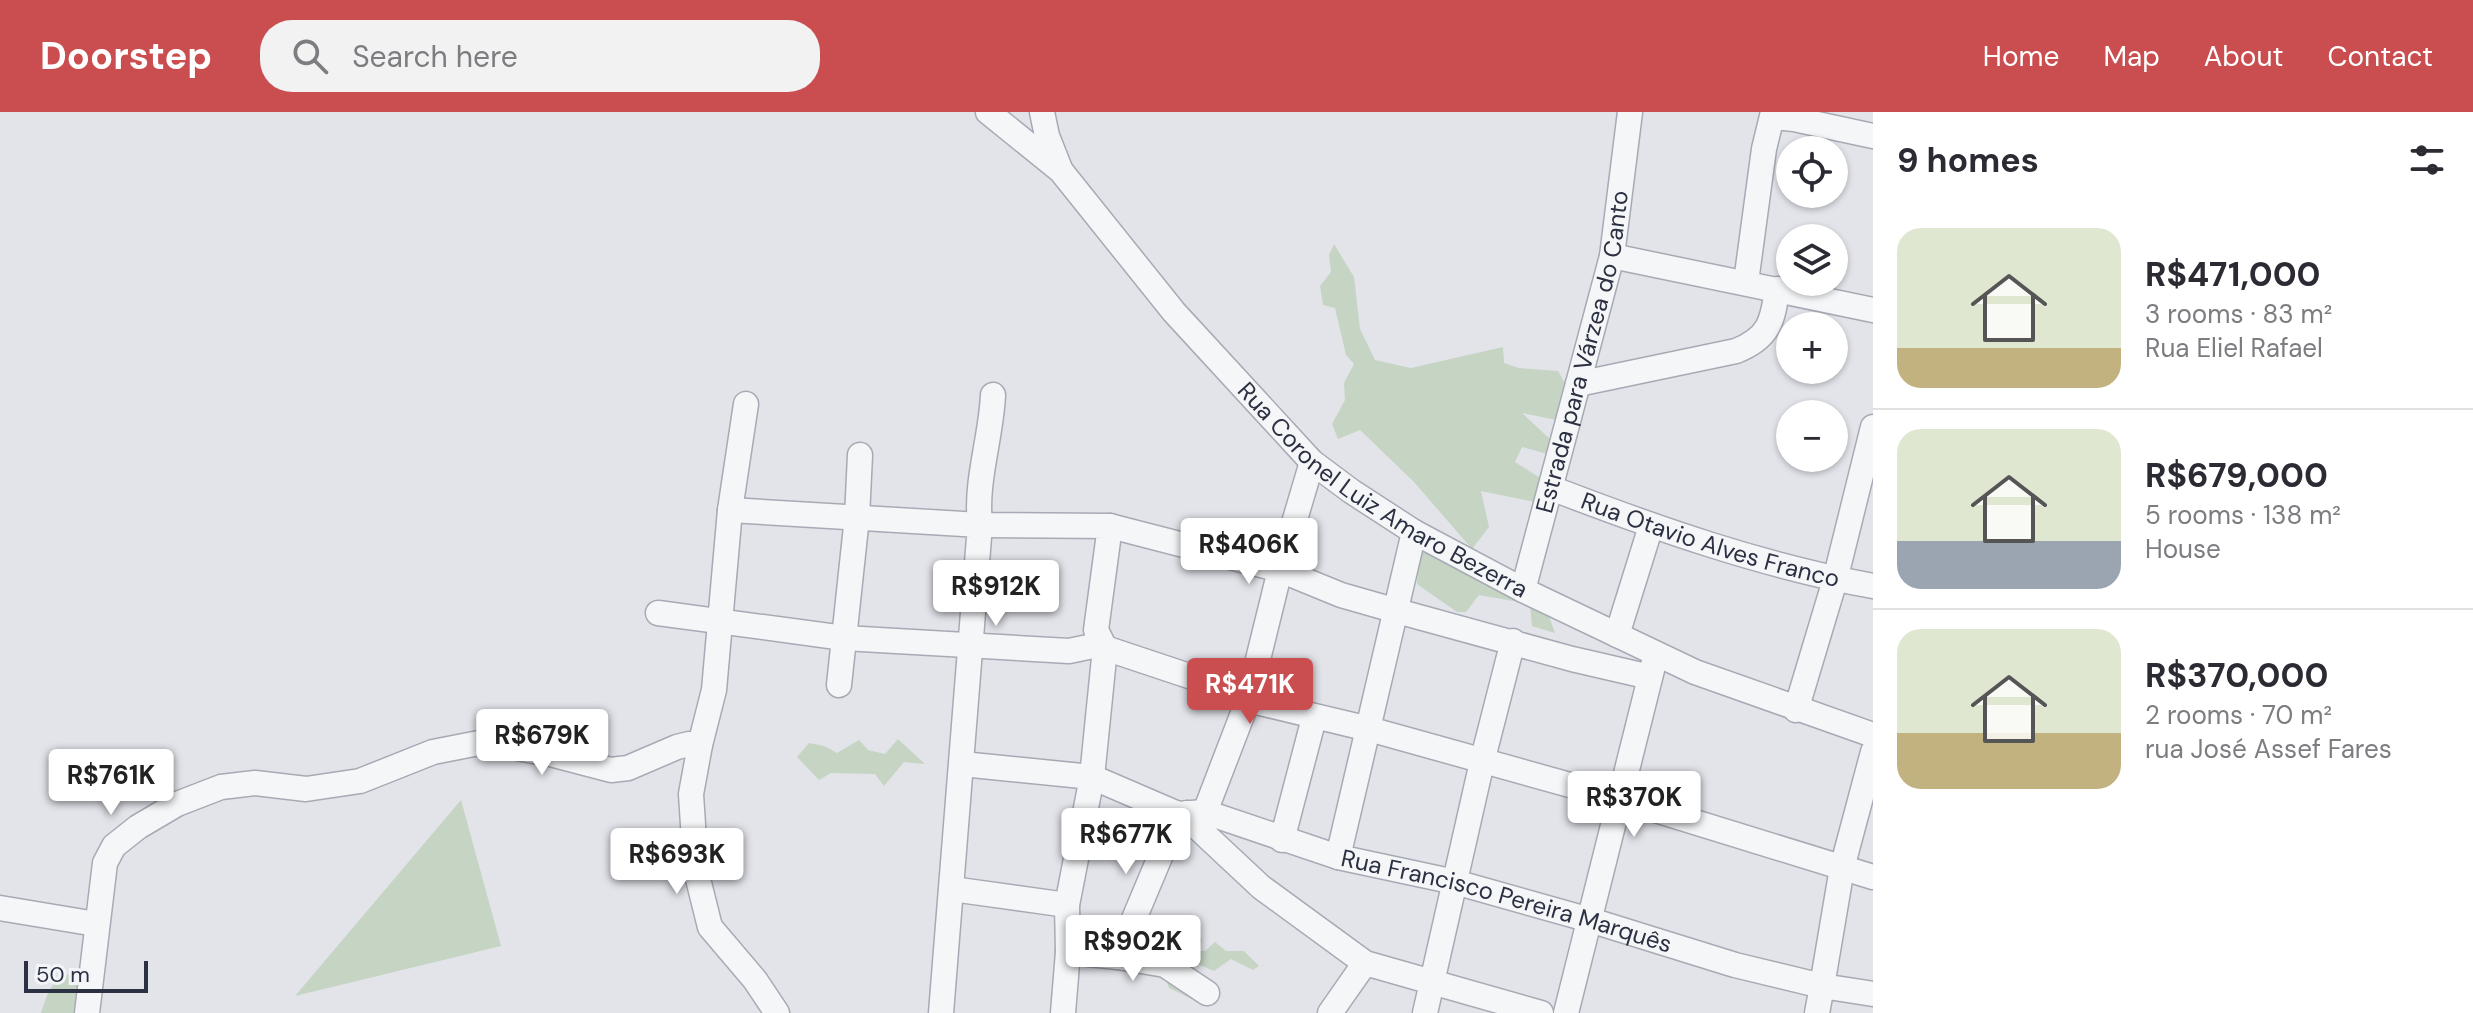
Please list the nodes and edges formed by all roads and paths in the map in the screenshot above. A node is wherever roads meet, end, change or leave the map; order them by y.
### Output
1 (988, 112) edge
2 (1042, 112) edge
3 (1630, 112) edge
4 (1773, 115) edge
5 (1873, 136) edge
6 (1061, 171) junction
7 (1612, 256) junction
8 (1746, 282) junction
9 (1776, 289) edge
10 (1776, 296) edge
11 (1809, 296) edge
12 (1873, 310) edge
13 (1578, 384) junction
14 (993, 395) dead end
15 (746, 404) dead end
16 (1873, 427) edge
17 (860, 455) dead end
18 (1312, 462) junction
19 (1551, 488) junction
20 (730, 510) junction
21 (857, 517) junction
22 (980, 525) junction
23 (1110, 526) junction
24 (1651, 526) junction
25 (1414, 532) junction
26 (1280, 570) junction
27 (1835, 580) junction
28 (1873, 586) edge
29 (1523, 590) junction
30 (1397, 611) junction
31 (658, 613) dead end
32 (719, 621) junction
33 (1617, 635) junction
34 (844, 638) junction
35 (1513, 641) junction
36 (970, 644) junction
37 (1105, 648) junction
38 (1656, 653) junction
39 (1650, 677) junction
40 (839, 685) dead end
41 (1248, 700) junction
42 (1796, 710) junction
43 (1314, 718) junction
44 (1369, 729) junction
45 (1873, 735) edge
46 (700, 745) junction
47 (1873, 752) edge
48 (1482, 762) junction
49 (962, 764) junction
50 (1092, 777) junction
51 (1620, 799) junction
52 (1190, 813) junction
53 (1282, 840) junction
54 (1338, 857) junction
55 (1842, 868) junction
56 (1873, 877) edge
57 (1455, 882) junction
58 (952, 889) junction
59 (1067, 905) junction
60 (0, 908) edge
61 (1590, 920) junction
62 (96, 924) junction
63 (1068, 952) junction
64 (1118, 957) junction
65 (1365, 963) junction
66 (1433, 982) junction
67 (1822, 986) junction
68 (1207, 993) dead end
69 (1873, 994) edge
70 (87, 1013) edge
71 (777, 1013) edge
72 (941, 1013) edge
73 (1063, 1013) edge
74 (1330, 1013) edge
75 (1425, 1013) edge
76 (1541, 1013) edge
77 (1566, 1013) edge
78 (1817, 1013) edge

1 - 6 street, Rua Coronel Luiz Amaro Bezerra
2 - 6 street
3 - 7 street, Estrada para Várzea do Canto
4 - 5 street
4 - 8 street
6 - 18 street, Rua Coronel Luiz Amaro Bezerra
7 - 8 street
7 - 13 street, Estrada para Várzea do Canto
8 - 9 street
10 - 13 street
11 - 12 street
13 - 19 street, Estrada para Várzea do Canto
14 - 22 street
15 - 20 street
16 - 27 street
17 - 21 street
18 - 25 street, Rua Coronel Luiz Amaro Bezerra
18 - 26 street
19 - 24 street, Rua Otavio Alves Franco
19 - 29 street, Estrada para Várzea do Canto
20 - 21 street
20 - 32 street
21 - 22 street
21 - 34 street
22 - 23 street
22 - 36 street
23 - 26 street
23 - 37 street
24 - 27 street, Rua Otavio Alves Franco
24 - 33 street
25 - 29 street, Rua Coronel Luiz Amaro Bezerra
25 - 30 street
26 - 30 street
26 - 41 street
27 - 28 street, Rua Otavio Alves Franco
27 - 42 street
29 - 33 street, Rua Coronel Luiz Amaro Bezerra
30 - 35 street
30 - 44 street
31 - 32 street
32 - 34 street
32 - 46 street
33 - 38 street, Rua Coronel Luiz Amaro Bezerra
34 - 36 street
34 - 40 street
35 - 39 street
35 - 48 street
36 - 37 street
36 - 49 street
37 - 41 street
37 - 50 street
38 - 39 street
38 - 42 street, Rua Coronel Luiz Amaro Bezerra
39 - 51 street
41 - 43 street
41 - 52 street
42 - 45 street, Rua Coronel Luiz Amaro Bezerra
43 - 44 street
43 - 53 street
44 - 48 street
44 - 54 street
46 - 62 street
46 - 71 street
47 - 55 street
48 - 51 street
48 - 57 street
49 - 50 street, Rua Francisco Pereira Marquês
49 - 58 street
50 - 52 street, Rua Francisco Pereira Marquês
50 - 59 street
51 - 55 street
51 - 61 street
52 - 53 street, Rua Francisco Pereira Marquês
52 - 64 street
52 - 65 street
53 - 54 street, Rua Francisco Pereira Marquês
54 - 57 street, Rua Francisco Pereira Marquês
55 - 56 street
55 - 67 street
57 - 61 street, Rua Francisco Pereira Marquês
57 - 66 street
58 - 59 street
58 - 72 street
59 - 63 street
60 - 62 street
61 - 67 street, Rua Francisco Pereira Marquês
61 - 77 street
62 - 70 street
63 - 64 street
63 - 73 street
64 - 68 street
65 - 66 street
65 - 74 street
66 - 75 street
66 - 76 street
67 - 69 street, Rua Francisco Pereira Marquês
67 - 78 street

